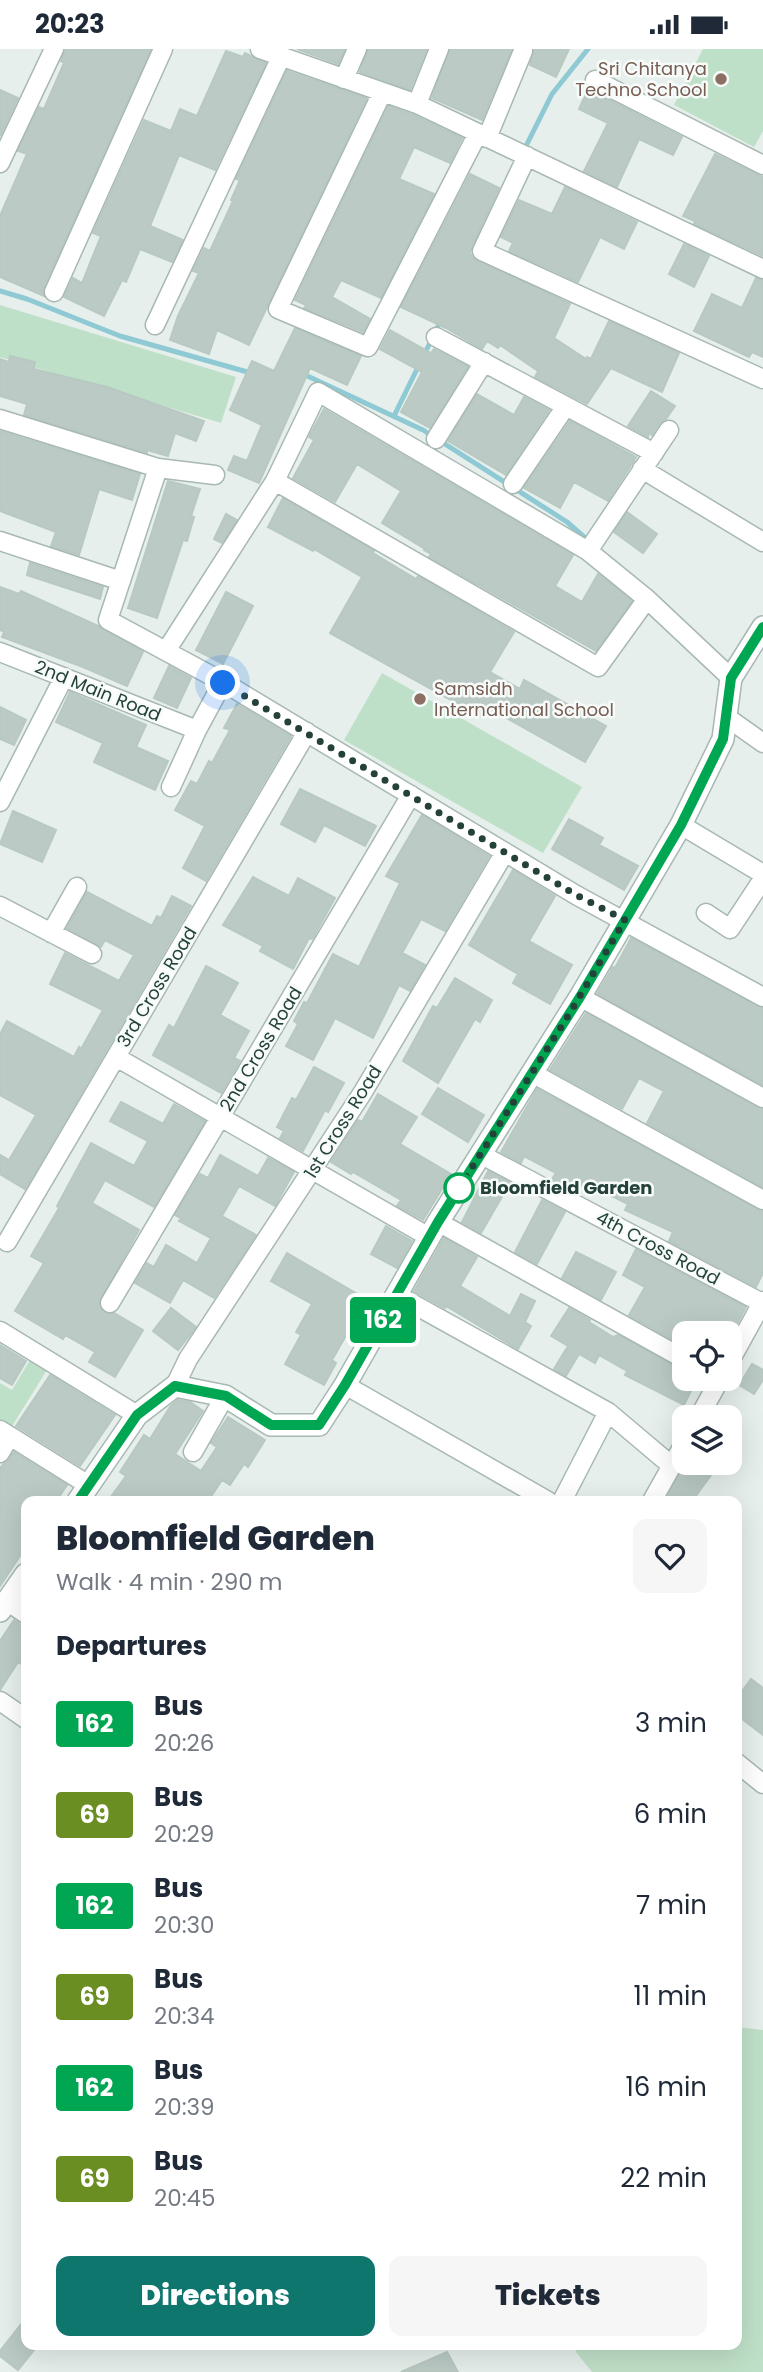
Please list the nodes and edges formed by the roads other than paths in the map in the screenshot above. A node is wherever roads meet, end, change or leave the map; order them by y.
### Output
1 (54, 49) edge
2 (163, 49) edge
3 (260, 49) edge
4 (357, 49) edge
5 (439, 49) edge
6 (523, 51) dead end
7 (281, 57) junction
8 (344, 79) junction
9 (596, 79) dead end
10 (382, 93) junction
11 (418, 104) junction
12 (483, 135) junction
13 (527, 156) junction
14 (0, 163) edge
15 (763, 165) edge
16 (763, 269) edge
17 (54, 292) dead end
18 (155, 325) dead end
19 (436, 337) dead end
20 (484, 362) junction
21 (763, 379) edge
22 (566, 407) junction
23 (0, 419) edge
24 (669, 430) dead end
25 (436, 439) dead end
26 (654, 453) junction
27 (158, 468) junction
28 (642, 469) junction
29 (215, 475) dead end
30 (275, 481) junction
31 (513, 484) dead end
32 (0, 541) edge
33 (763, 542) edge
34 (588, 551) junction
35 (121, 581) junction
36 (647, 599) junction
37 (763, 627) edge
38 (166, 651) junction
39 (0, 652) edge
40 (64, 677) junction
41 (731, 678) junction
42 (223, 683) junction
43 (725, 716) junction
44 (197, 730) junction
45 (307, 732) junction
46 (763, 743) edge
47 (171, 787) dead end
48 (411, 795) junction
49 (0, 802) edge
50 (681, 825) junction
51 (505, 852) junction
52 (763, 874) edge
53 (763, 879) edge
54 (77, 887) dead end
55 (0, 906) edge
56 (706, 913) dead end
57 (625, 920) junction
58 (51, 933) junction
59 (92, 954) dead end
60 (580, 997) junction
61 (763, 997) edge
62 (116, 1057) junction
63 (532, 1073) junction
64 (763, 1098) edge
65 (221, 1118) junction
66 (480, 1154) junction
67 (313, 1170) junction
68 (763, 1200) edge
69 (433, 1230) junction
70 (7, 1241) dead end
71 (397, 1295) junction
72 (763, 1302) edge
73 (110, 1303) dead end
74 (0, 1331) edge
75 (742, 1340) edge
76 (672, 1353) edge
77 (345, 1385) junction
78 (175, 1386) junction
79 (226, 1396) junction
80 (608, 1412) junction
81 (137, 1415) junction
82 (5, 1433) edge
83 (193, 1452) dead end
84 (0, 1453) edge
85 (672, 1466) joint
86 (84, 1494) edge
87 (539, 1496) edge
88 (565, 1496) edge
89 (655, 1496) edge
90 (21, 1581) edge
91 (4, 1606) edge
92 (21, 1612) edge
93 (0, 1701) edge
94 (21, 1716) edge
95 (742, 1767) edge
96 (763, 1784) edge

1 - 14 street
2 - 17 street
3 - 7 street
4 - 8 street
5 - 11 street
6 - 12 street
7 - 8 street
7 - 18 street
8 - 10 street
9 - 15 street
10 - 11 street
10 - 12 street
11 - 12 street
12 - 13 street
13 - 16 street
13 - 21 street
19 - 20 street
20 - 22 street
20 - 25 street
22 - 26 street
22 - 31 street
23 - 27 street
24 - 26 street
26 - 28 street
27 - 29 street
27 - 35 street
28 - 33 street
28 - 34 street
30 - 34 street
30 - 36 street
30 - 38 street
32 - 35 street
34 - 36 street
35 - 38 street
36 - 41 street
37 - 41 street
38 - 42 street
39 - 40 street, 2nd Main Road
40 - 44 street, 2nd Main Road
40 - 49 street
41 - 43 street
42 - 44 street
42 - 45 street
43 - 46 street
43 - 50 street
44 - 47 street
45 - 48 street
45 - 62 street, 3rd Cross Road
48 - 51 street
48 - 65 street, 2nd Cross Road
50 - 52 street
50 - 57 street
51 - 57 street
51 - 67 street, 1st Cross Road
53 - 56 street
54 - 58 street
55 - 58 street
57 - 60 street
57 - 61 street
58 - 59 street
60 - 63 street
60 - 64 street
62 - 65 street
62 - 70 street, 3rd Cross Road
63 - 66 street
63 - 68 street
65 - 67 street
65 - 73 street, 2nd Cross Road
66 - 69 street
66 - 72 street, 4th Cross Road
67 - 69 street
67 - 78 street, 1st Cross Road
69 - 71 street
69 - 76 street
71 - 77 street
71 - 80 street
72 - 75 street
74 - 81 street
77 - 79 street
77 - 87 street
78 - 79 street
78 - 81 street
79 - 83 street
80 - 85 street
80 - 88 street
81 - 86 street
82 - 84 street
82 - 86 street
85 - 89 street
90 - 91 street
91 - 92 street
93 - 94 street
95 - 96 street

